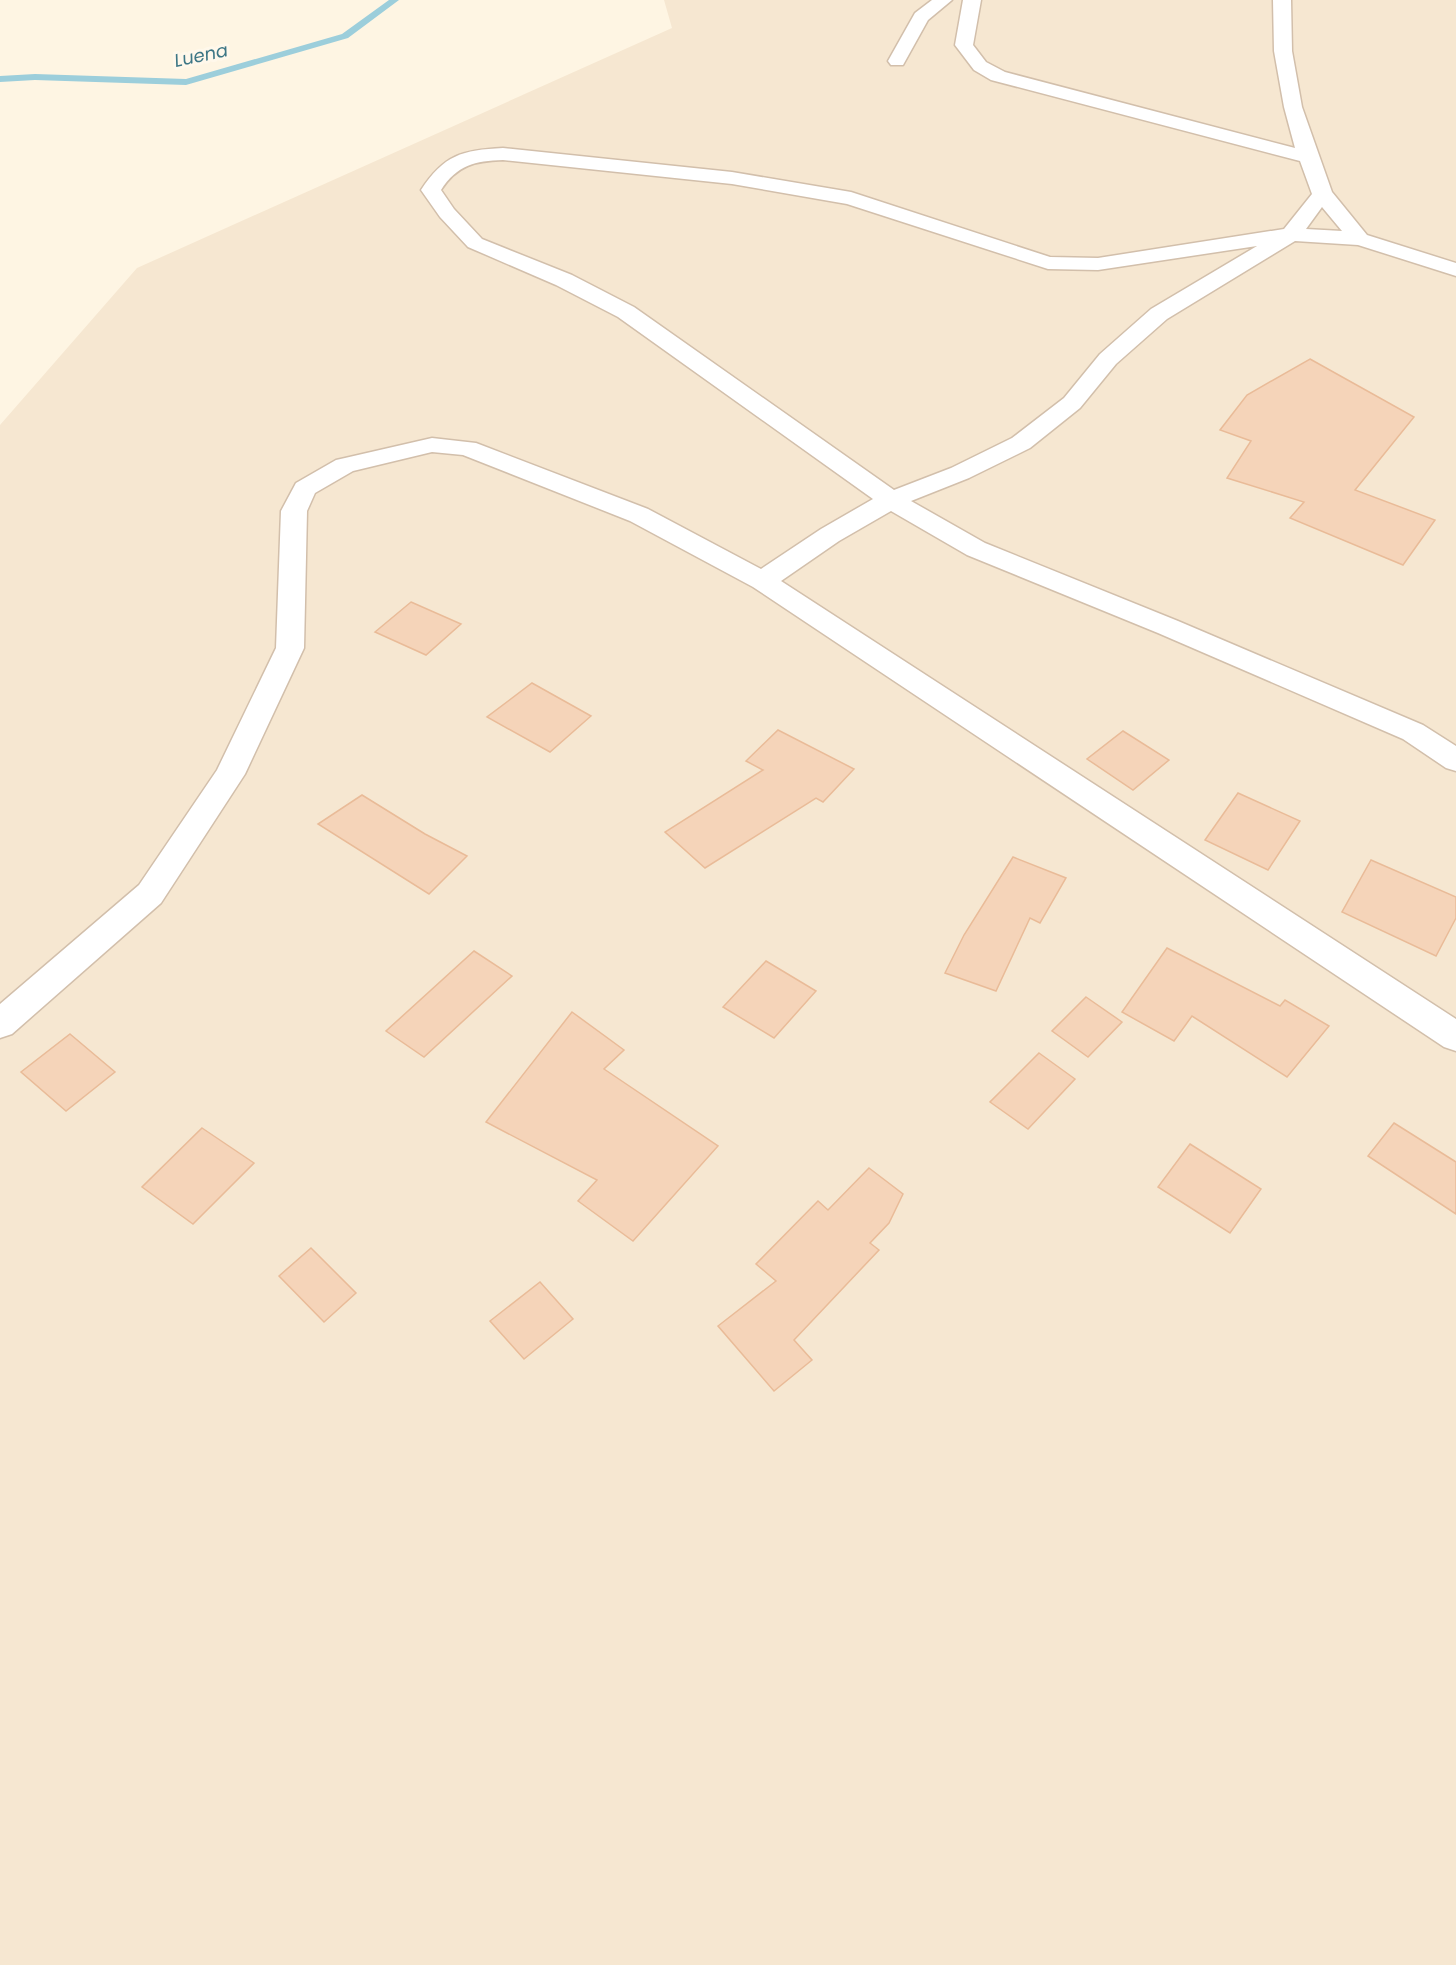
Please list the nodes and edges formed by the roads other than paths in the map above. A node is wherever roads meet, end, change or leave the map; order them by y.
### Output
1 (943, 0) edge
2 (972, 0) edge
3 (1280, 1) edge
4 (897, 61) dead end
5 (1308, 157) junction
6 (1322, 194) junction
7 (1291, 234) junction
8 (1360, 239) junction
9 (1456, 270) edge
10 (891, 500) junction
11 (762, 581) junction
12 (1456, 760) edge
13 (0, 1024) edge
14 (1456, 1037) edge

1 - 4 street
2 - 5 street
3 - 5 street
5 - 6 street
6 - 7 street
6 - 8 street
7 - 8 street
7 - 10 street
7 - 10 street
8 - 9 street
10 - 11 street
10 - 12 street
11 - 13 street
11 - 14 street

